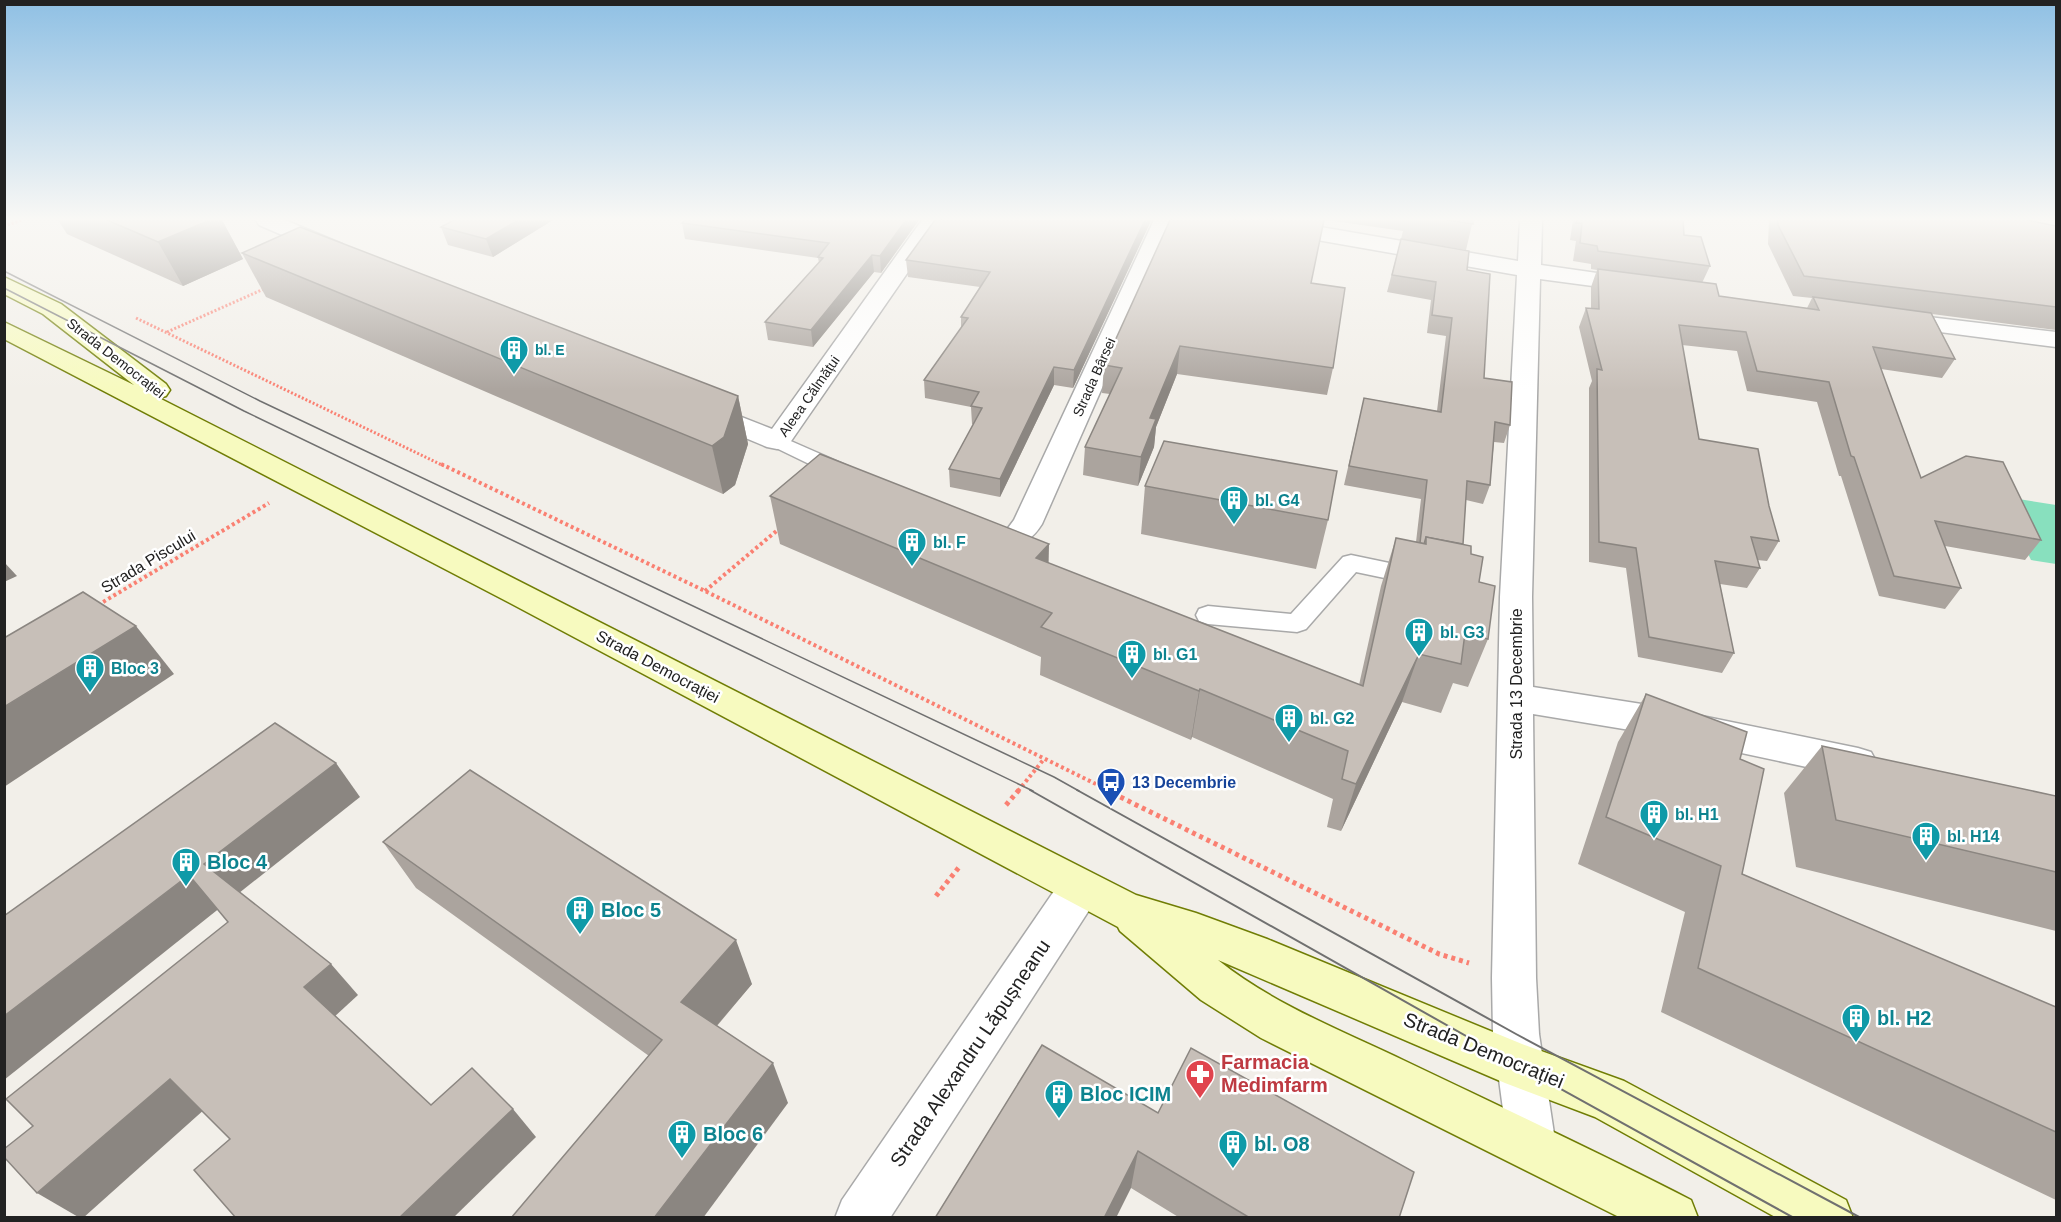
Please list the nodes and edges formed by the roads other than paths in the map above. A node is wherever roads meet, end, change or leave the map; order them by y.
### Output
1 (893, 277) edge
2 (1139, 277) edge
3 (1528, 277) edge
4 (1579, 277) edge
5 (4, 284) edge
6 (1658, 288) edge
7 (4, 297) edge
8 (1869, 316) edge
9 (4, 329) edge
10 (2056, 340) edge
11 (53, 353) junction
12 (683, 402) edge
13 (190, 423) junction
14 (777, 441) junction
15 (857, 478) edge
16 (1012, 536) edge
17 (1439, 581) edge
18 (1208, 615) dead end
19 (1516, 698) junction
20 (1888, 769) edge
21 (1080, 888) junction
22 (1126, 911) junction
23 (1521, 1067) junction
24 (1532, 1147) junction
25 (860, 1218) edge
26 (1673, 1218) edge
27 (1828, 1218) edge

1 - 14 street, Aleea Călmățui
2 - 16 street, Strada Bârsei
3 - 19 street, Strada 13 Decembrie
4 - 6 street
5 - 13 main road, Strada Democrației
7 - 11 main road, Strada Democrației
8 - 10 street
9 - 11 main road, Strada Democrației
11 - 13 main road, Strada Democrației
12 - 14 street, Aleea Călmățui
13 - 21 main road, Strada Democrației
14 - 15 lane
17 - 18 lane
19 - 20 street
19 - 23 street, Strada 13 Decembrie
21 - 22 main road, Strada Democrației
21 - 25 street, Strada Alexandru Lăpușneanu
22 - 23 main road, Strada Democrației
22 - 24 main road, Strada Democrației
23 - 24 street, Strada 13 Decembrie
23 - 27 main road, Strada Democrației
24 - 26 main road, Strada Democrației

